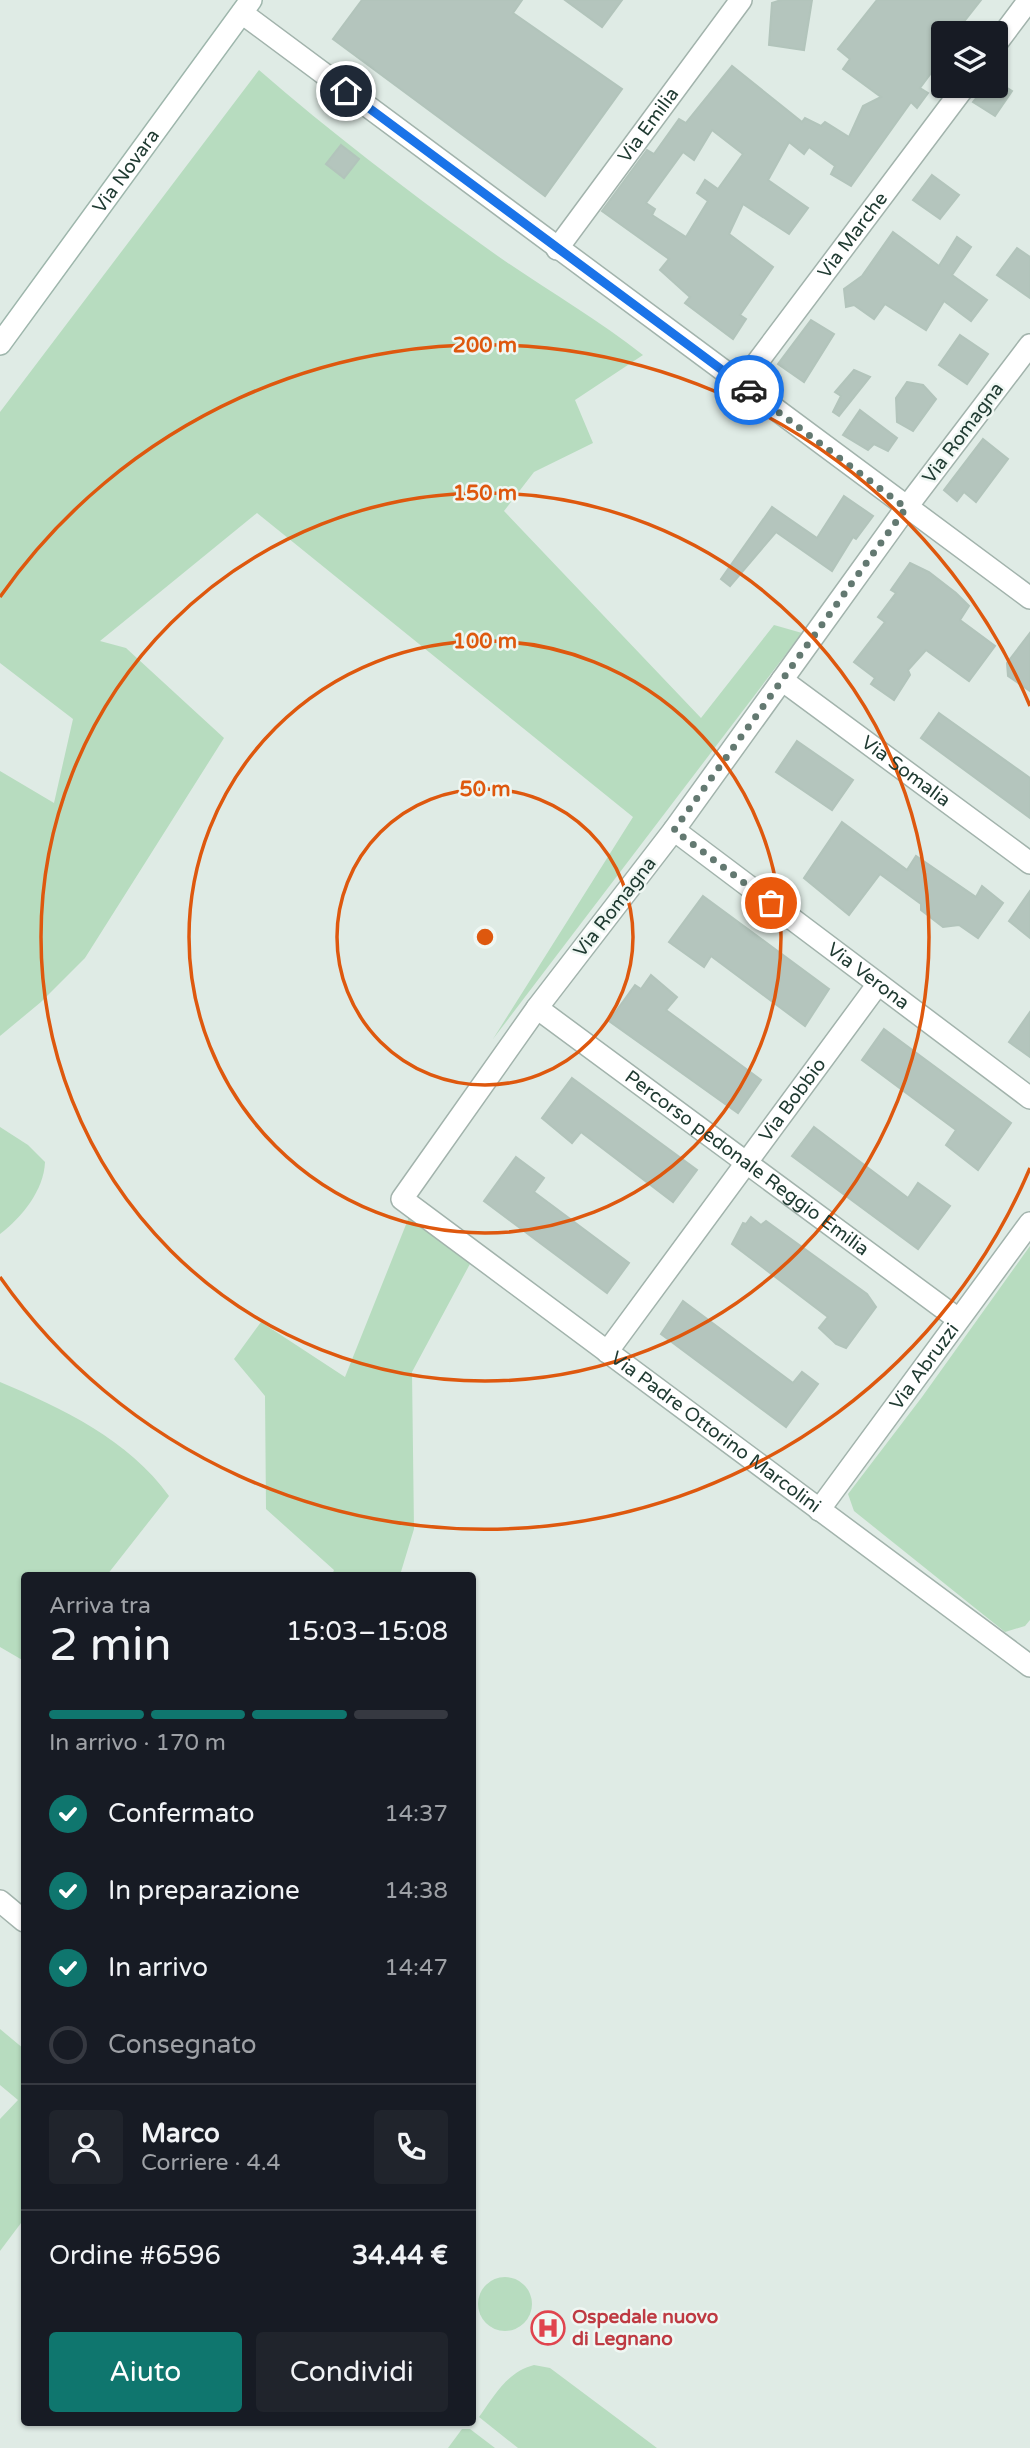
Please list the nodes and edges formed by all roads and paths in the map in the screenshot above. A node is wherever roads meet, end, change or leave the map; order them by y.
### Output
1 (741, 0) edge
2 (1029, 0) edge
3 (246, 6) edge
4 (1008, 28) edge
5 (956, 98) edge
6 (556, 249) junction
7 (0, 344) edge
8 (1030, 345) edge
9 (741, 384) junction
10 (901, 516) junction
11 (1030, 598) edge
12 (782, 680) junction
13 (674, 830) junction
14 (1030, 863) edge
15 (878, 984) junction
16 (537, 1008) junction
17 (1030, 1098) edge
18 (747, 1162) junction
19 (402, 1199) joint
20 (1030, 1223) edge
21 (958, 1319) junction
22 (607, 1352) junction
23 (819, 1510) junction
24 (1029, 1663) edge
25 (0, 1901) edge
26 (21, 1918) edge

1 - 6 street, Via Emilia
2 - 4 street
3 - 6 street
3 - 7 street, Via Novara
5 - 9 street, Via Marche
6 - 9 street
8 - 10 street, Via Romagna
9 - 10 street
10 - 11 street
10 - 12 street, Via Romagna
12 - 13 street, Via Romagna
12 - 14 street, Via Somalia
13 - 15 street, Via Verona
13 - 16 street, Via Romagna
15 - 17 street, Via Verona
15 - 18 street, Via Bobbio
16 - 18 street, Percorso pedonale Reggio Emilia
16 - 19 street, Via Romagna
18 - 21 street, Percorso pedonale Reggio Emilia
18 - 22 street, Via Bobbio
19 - 22 street, Via Padre Ottorino Marcolini
20 - 21 street, Via Abruzzi
21 - 23 street, Via Abruzzi
22 - 23 street, Via Padre Ottorino Marcolini
23 - 24 street, Via Padre Ottorino Marcolini
25 - 26 street

